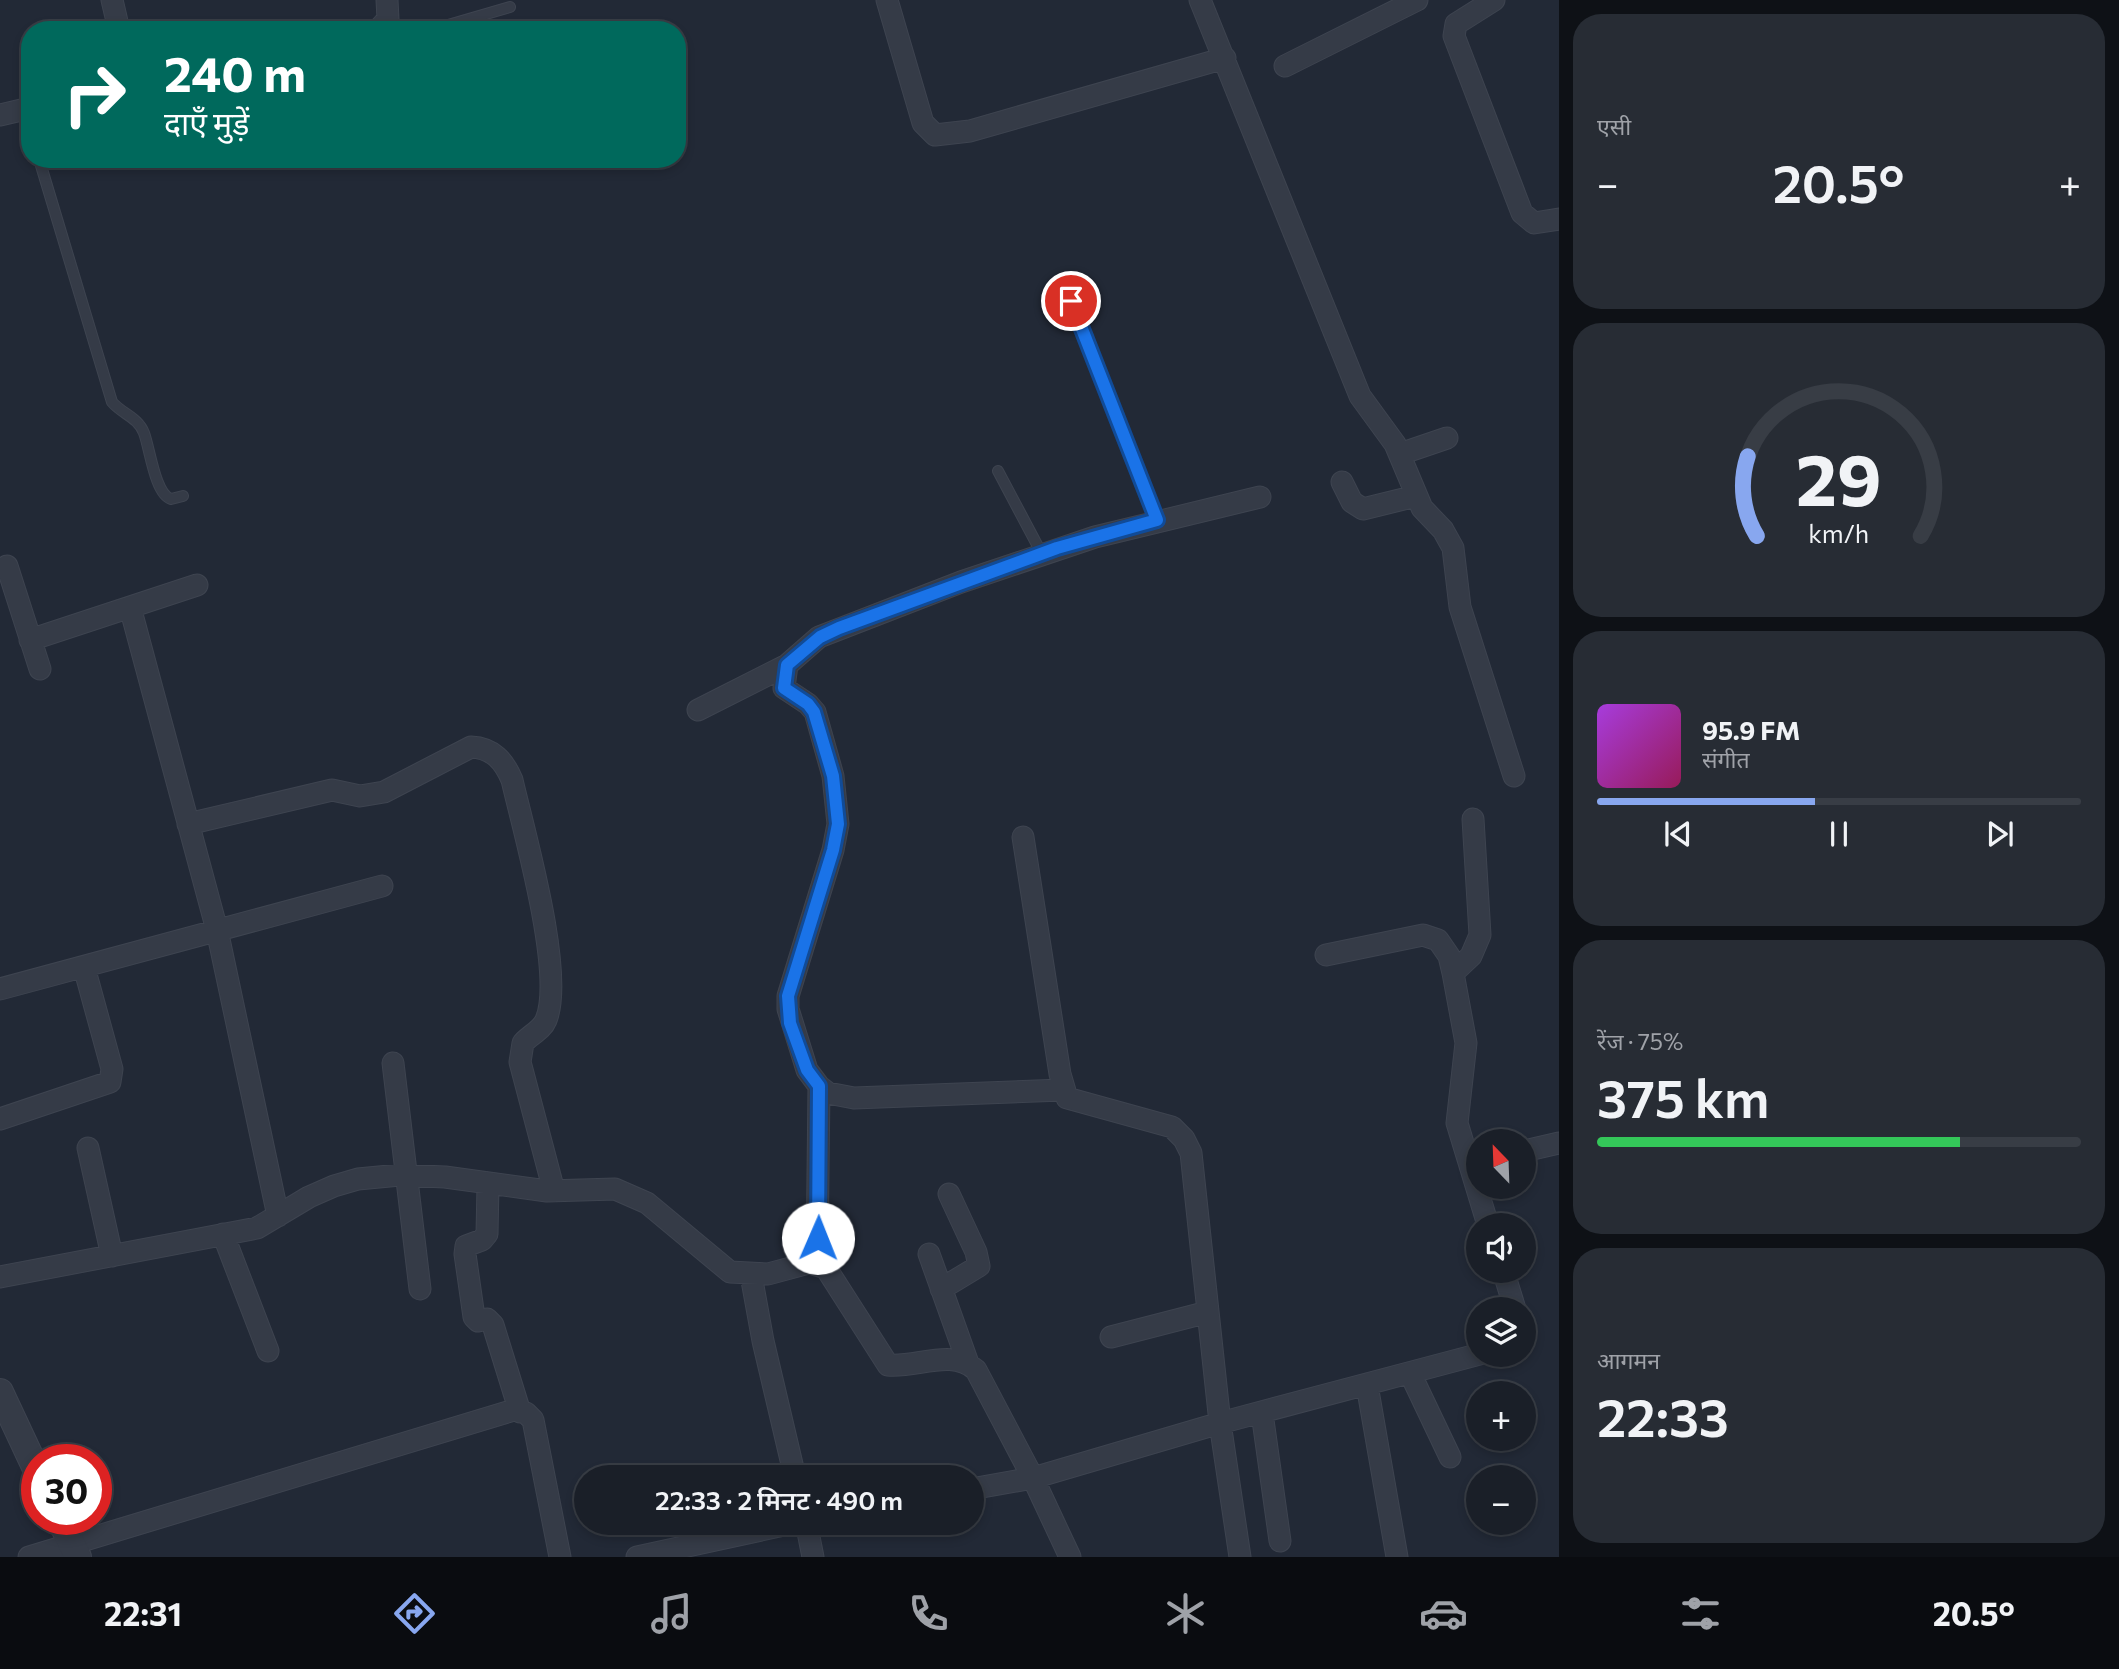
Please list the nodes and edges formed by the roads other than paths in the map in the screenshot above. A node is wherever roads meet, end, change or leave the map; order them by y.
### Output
1 (112, 0) edge
2 (387, 0) edge
3 (887, 0) edge
4 (1200, 0) edge
5 (1417, 0) edge
6 (1494, 0) edge
7 (510, 7) dead end
8 (117, 21) edge
9 (388, 21) edge
10 (462, 21) edge
11 (1225, 58) junction
12 (1285, 66) dead end
13 (0, 115) edge
14 (21, 116) edge
15 (41, 168) edge
16 (1559, 219) edge
17 (1071, 301) dead end
18 (1447, 438) dead end
19 (1399, 454) junction
20 (998, 471) dead end
21 (1342, 482) dead end
22 (183, 496) dead end
23 (1416, 496) junction
24 (1260, 497) dead end
25 (1157, 520) junction
26 (1042, 554) junction
27 (6, 566) dead end
28 (197, 585) dead end
29 (130, 607) junction
30 (30, 640) junction
31 (787, 665) junction
32 (40, 669) dead end
33 (698, 710) dead end
34 (1514, 776) dead end
35 (1474, 819) dead end
36 (188, 824) junction
37 (1023, 837) dead end
38 (382, 886) dead end
39 (217, 930) junction
40 (1326, 955) dead end
41 (84, 967) junction
42 (1453, 973) junction
43 (0, 989) edge
44 (394, 1063) dead end
45 (819, 1086) junction
46 (1063, 1090) junction
47 (0, 1119) edge
48 (1559, 1143) edge
49 (1466, 1144) edge
50 (88, 1148) dead end
51 (1536, 1148) edge
52 (405, 1175) junction
53 (488, 1185) junction
54 (554, 1191) junction
55 (949, 1194) dead end
56 (278, 1216) junction
57 (223, 1234) junction
58 (929, 1254) dead end
59 (111, 1256) junction
60 (817, 1264) junction
61 (751, 1275) junction
62 (0, 1277) edge
63 (420, 1289) dead end
64 (941, 1289) junction
65 (1208, 1312) junction
66 (1111, 1337) dead end
67 (268, 1351) dead end
68 (1466, 1358) edge
69 (968, 1363) junction
70 (1410, 1373) junction
71 (1367, 1385) junction
72 (0, 1392) edge
73 (520, 1412) junction
74 (1262, 1413) junction
75 (1220, 1423) junction
76 (24, 1444) edge
77 (1450, 1457) dead end
78 (792, 1465) edge
79 (1033, 1478) junction
80 (984, 1487) edge
81 (68, 1535) edge
82 (739, 1535) edge
83 (809, 1535) edge
84 (1280, 1541) dead end
85 (75, 1551) edge
86 (29, 1557) edge
87 (560, 1557) edge
88 (637, 1557) edge
89 (813, 1557) edge
90 (1070, 1557) edge
91 (1240, 1557) edge
92 (1397, 1557) edge

1 - 8 street
2 - 9 street
3 - 11 street
4 - 11 street
5 - 12 street
6 - 16 street
7 - 10 lane
11 - 19 street
13 - 14 street
15 - 22 lane
17 - 25 lane
18 - 19 street
19 - 23 street
20 - 26 lane
21 - 23 street
23 - 34 street
24 - 25 street
25 - 26 street
26 - 31 street
27 - 30 street
28 - 29 street
29 - 30 street
29 - 36 street
30 - 32 street
31 - 33 street
31 - 45 street
35 - 42 street
36 - 39 street
36 - 54 street
37 - 46 street
38 - 39 street
39 - 41 street
39 - 56 street
40 - 42 street
41 - 43 street
41 - 47 street
42 - 49 street
44 - 52 street
45 - 46 street
45 - 60 street
46 - 65 street
48 - 51 street
50 - 59 street
52 - 53 street
52 - 56 street
52 - 63 street
53 - 54 street
53 - 73 street
54 - 61 street
55 - 64 street
56 - 57 street
57 - 59 street
57 - 67 street
58 - 64 street
59 - 62 street
60 - 61 street
60 - 69 street
61 - 78 street
64 - 69 street
65 - 66 street
65 - 75 street
68 - 70 street
69 - 79 street
70 - 71 street
70 - 77 street
71 - 74 street
71 - 92 street
72 - 76 street
73 - 85 street
73 - 87 street
74 - 75 street
74 - 84 street
75 - 79 street
75 - 91 street
79 - 80 street
79 - 90 street
81 - 85 street
82 - 88 street
83 - 89 street
85 - 86 street

